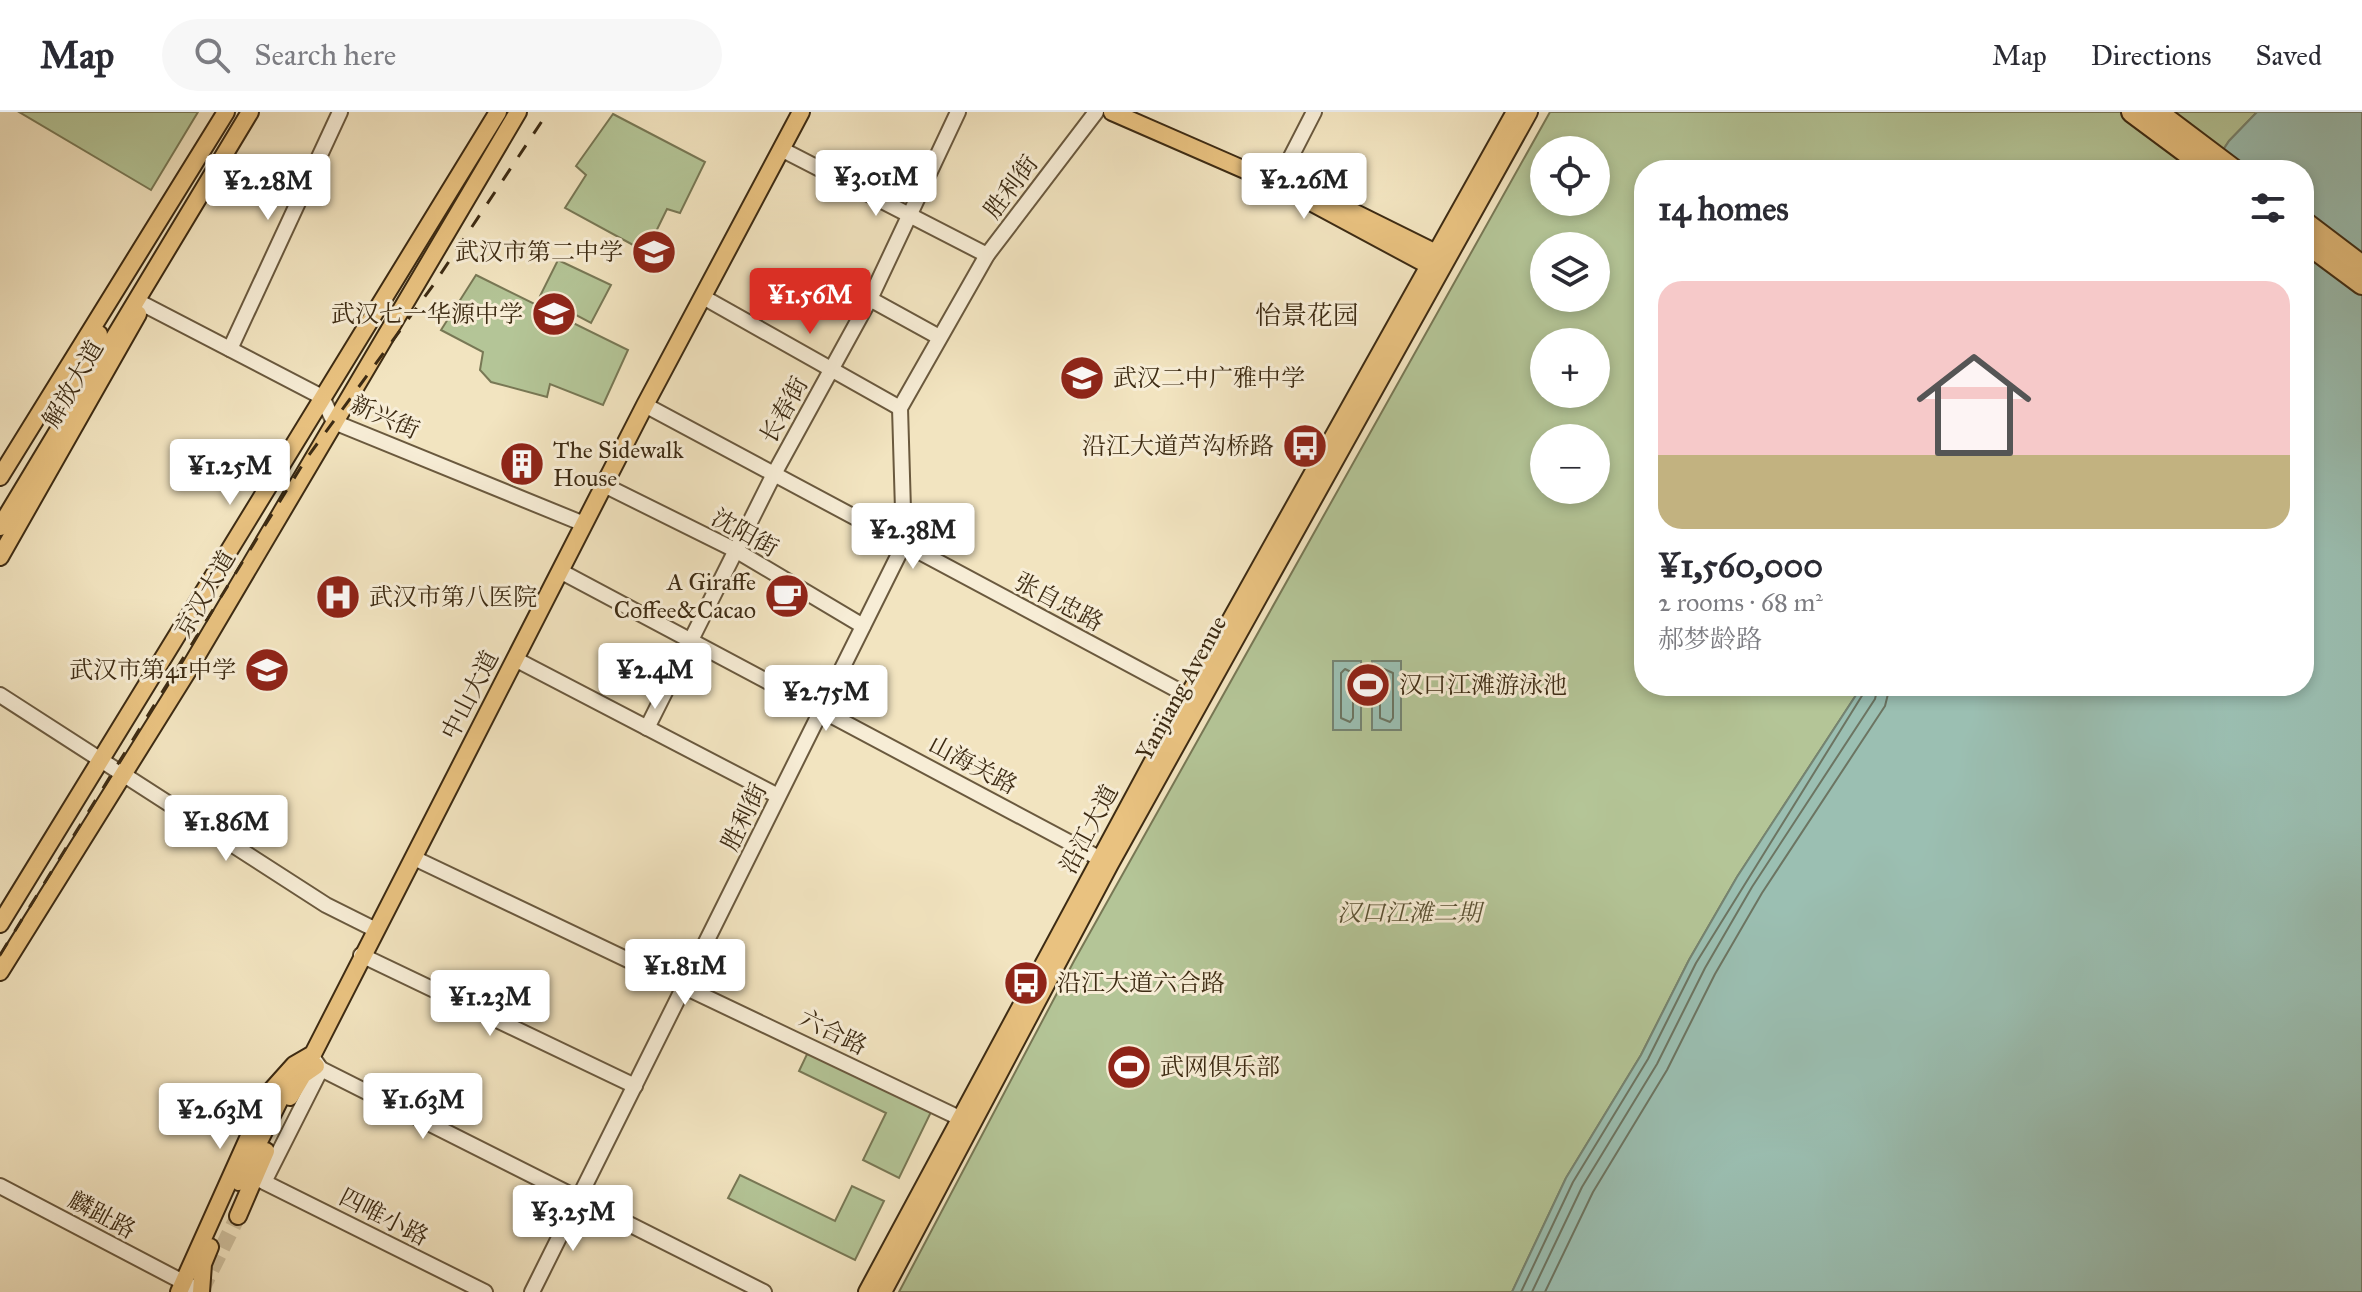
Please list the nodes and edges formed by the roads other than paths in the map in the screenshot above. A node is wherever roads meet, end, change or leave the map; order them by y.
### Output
1 (226, 112) edge
2 (250, 112) edge
3 (340, 112) edge
4 (498, 112) edge
5 (518, 112) edge
6 (801, 112) edge
7 (958, 112) edge
8 (1096, 112) edge
9 (1112, 112) edge
10 (1136, 112) edge
11 (1314, 112) edge
12 (1515, 112) edge
13 (1529, 112) edge
14 (2132, 112) edge
15 (2157, 112) edge
16 (781, 149) junction
17 (2197, 160) edge
18 (2221, 160) edge
19 (1279, 180) junction
20 (909, 213) junction
21 (161, 220) junction
22 (179, 230) junction
23 (2314, 230) edge
24 (2314, 248) edge
25 (987, 255) junction
26 (1439, 263) junction
27 (2362, 266) edge
28 (2362, 284) edge
29 (703, 297) junction
30 (870, 299) junction
31 (143, 304) junction
32 (939, 337) junction
33 (230, 349) junction
34 (91, 361) junction
35 (832, 370) junction
36 (322, 397) junction
37 (645, 405) junction
38 (900, 408) junction
39 (334, 422) junction
40 (774, 474) junction
41 (0, 477) edge
42 (604, 485) junction
43 (0, 507) edge
44 (584, 524) junction
45 (0, 527) edge
46 (904, 544) junction
47 (737, 551) junction
48 (0, 557) edge
49 (560, 571) junction
50 (863, 626) junction
51 (693, 641) junction
52 (515, 659) junction
53 (0, 695) edge
54 (1194, 699) junction
55 (822, 709) junction
56 (647, 728) junction
57 (98, 760) junction
58 (123, 775) junction
59 (778, 796) junction
60 (414, 858) junction
61 (1105, 862) junction
62 (0, 924) edge
63 (374, 929) junction
64 (361, 955) junction
65 (0, 972) edge
66 (684, 986) junction
67 (316, 1063) junction
68 (635, 1086) junction
69 (966, 1121) junction
70 (264, 1182) joint
71 (0, 1186) edge
72 (579, 1198) junction
73 (238, 1216) tunnel mouth
74 (181, 1287) edge
75 (201, 1292) edge
76 (485, 1292) edge
77 (532, 1292) edge
78 (764, 1292) edge
79 (867, 1292) edge
80 (883, 1292) edge

1 - 21 main road, 解放大道
2 - 22 main road, 解放大道
3 - 33 street
4 - 36 main road, 京汉大道
5 - 39 main road, 京汉大道
6 - 16 main road, 中山大道
7 - 20 street, 长春街
8 - 25 street, 胜利街
9 - 19 main road
10 - 19 main road
11 - 19 street
12 - 26 main road
13 - 26 main road
14 - 17 highway
15 - 18 highway
16 - 20 street
16 - 29 main road, 中山大道
19 - 26 main road
20 - 25 street
20 - 30 street, 长春街
21 - 34 main road, 解放大道
21 - 41 main road, 解放大道
22 - 31 main road, 解放大道
22 - 34 main road, 解放大道
23 - 27 highway
24 - 28 highway
25 - 32 street, 胜利街
26 - 54 main road, 沿江大道
29 - 35 street
29 - 37 main road, 中山大道
30 - 32 street
30 - 35 street, 长春街
31 - 33 street, 新兴街
31 - 48 main road, 解放大道
32 - 38 street, 胜利街
33 - 36 street, 新兴街
34 - 43 main road, 解放大道
34 - 45 main road, 解放大道
35 - 38 street
35 - 40 street, 长春街
36 - 39 street, 新兴街
36 - 57 main road, 京汉大道
37 - 40 street, 张自忠路
37 - 42 main road, 中山大道
38 - 46 street, 胜利街
39 - 44 street, 新兴街
39 - 58 main road, 京汉大道
40 - 46 street, 张自忠路
40 - 47 street, 长春街
42 - 44 main road, 中山大道
42 - 47 street, 沈阳街
44 - 49 main road, 中山大道
46 - 50 street, 胜利街
46 - 54 street, 张自忠路
47 - 50 street, 沈阳街
47 - 51 street, 长春街
49 - 51 street, 山海关路
49 - 52 main road, 中山大道
50 - 55 street, 胜利街
51 - 55 street, 山海关路
51 - 56 street, 长春街
52 - 56 street
52 - 60 main road, 中山大道
53 - 57 street
54 - 61 main road, 沿江大道
55 - 59 street, 胜利街
55 - 61 street, 山海关路
56 - 59 street
57 - 58 street
57 - 62 main road, 京汉大道
58 - 63 street
58 - 65 main road, 京汉大道
59 - 66 street, 胜利街
60 - 63 main road, 中山大道
60 - 66 street, 六合路
61 - 69 main road, 沿江大道
63 - 64 main road, 中山大道
64 - 67 main road, 中山大道
64 - 68 street
66 - 68 street, 胜利街
66 - 69 street, 六合路
67 - 70 street, 中山大道
67 - 72 street
67 - 73 main road
67 - 74 main road, 中山大道
67 - 75 main road, 中山大道
68 - 72 street, 胜利街
69 - 79 main road, 沿江大道
69 - 80 main road
70 - 76 street, 四唯小路
71 - 74 street, 麟趾路
72 - 77 street, 胜利街
72 - 78 street
74 - 75 street, 麟趾路

